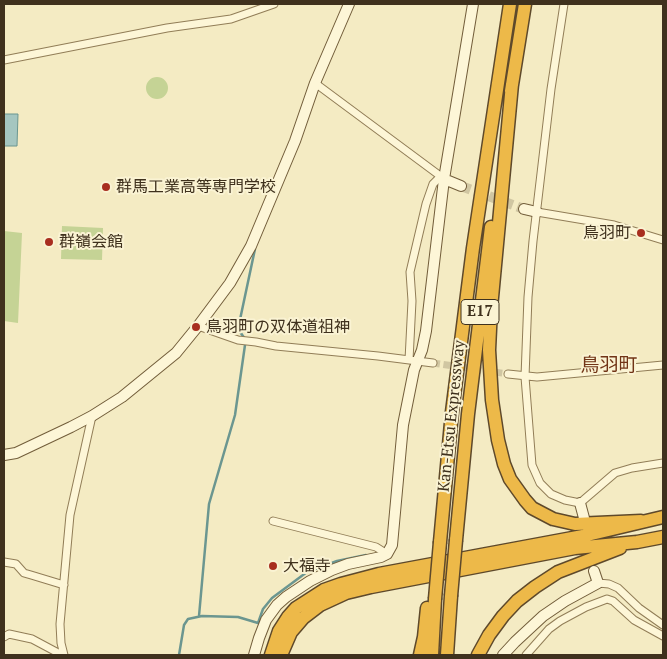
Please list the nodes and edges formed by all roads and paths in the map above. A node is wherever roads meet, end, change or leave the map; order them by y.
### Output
1 (274, 4) edge
2 (349, 4) edge
3 (473, 4) edge
4 (510, 4) edge
5 (526, 4) edge
6 (564, 4) edge
7 (4, 60) edge
8 (315, 83) junction
9 (512, 84) junction
10 (442, 178) junction
11 (461, 186) tunnel mouth
12 (524, 209) tunnel mouth
13 (537, 212) junction
14 (663, 240) edge
15 (198, 326) junction
16 (413, 360) junction
17 (434, 363) tunnel mouth
18 (663, 365) edge
19 (508, 374) tunnel mouth
20 (525, 377) junction
21 (92, 416) junction
22 (4, 455) edge
23 (663, 463) edge
24 (580, 502) junction
25 (663, 517) edge
26 (584, 518) dead end
27 (273, 521) dead end
28 (641, 521) junction
29 (663, 537) edge
30 (637, 542) junction
31 (387, 554) junction
32 (4, 562) edge
33 (594, 571) dead end
34 (598, 583) junction
35 (64, 585) junction
36 (431, 600) junction
37 (543, 616) junction
38 (663, 625) edge
39 (549, 629) junction
40 (4, 636) edge
41 (663, 636) edge
42 (63, 655) edge
43 (254, 655) edge
44 (271, 655) edge
45 (281, 655) edge
46 (420, 655) edge
47 (432, 655) edge
48 (447, 655) edge
49 (478, 655) edge
50 (503, 655) edge
51 (526, 655) edge

1 - 7 street
2 - 8 street
3 - 10 street
4 - 36 highway, Kan-Etsu Expressway / E17, bridge
5 - 9 highway, Kan-Etsu Expressway / E17
6 - 13 street
8 - 10 street
8 - 15 street
9 - 28 highway
9 - 48 highway, Kan-Etsu Expressway / E17, bridge
10 - 11 street
10 - 16 street
10 - 16 street
12 - 13 street
13 - 14 street
13 - 20 street
15 - 16 street
15 - 21 street
16 - 17 street
16 - 31 street
18 - 20 street
19 - 20 street
20 - 24 street
21 - 22 street
21 - 35 street
23 - 24 street
24 - 26 street
25 - 28 highway
27 - 31 street
28 - 44 highway
29 - 30 highway
30 - 45 highway
30 - 49 highway
31 - 43 street
32 - 35 street
33 - 34 street
34 - 37 street
34 - 38 street
35 - 42 street
36 - 46 highway
36 - 47 highway, Kan-Etsu Expressway / E17
37 - 39 street
37 - 50 street
39 - 41 street
39 - 51 street
40 - 42 street

